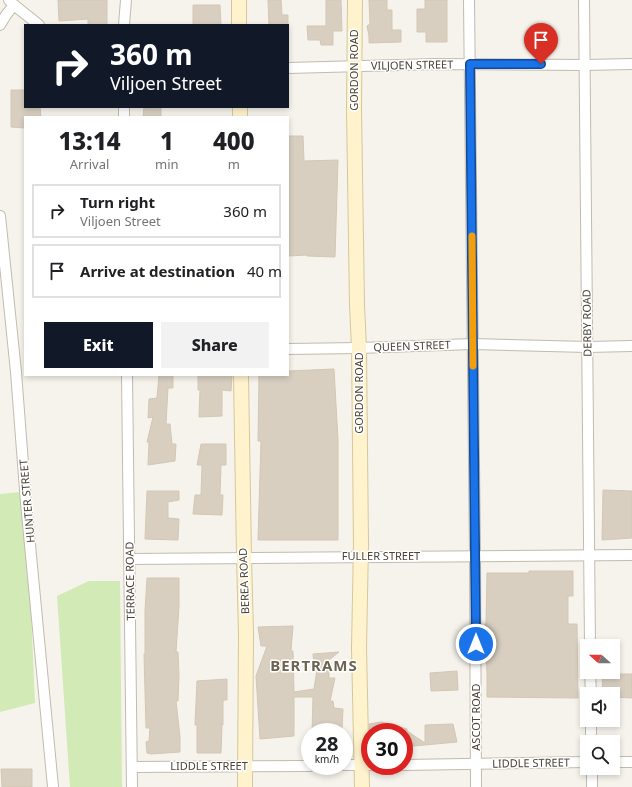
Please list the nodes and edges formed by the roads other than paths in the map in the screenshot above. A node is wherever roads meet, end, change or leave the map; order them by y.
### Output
1 (126, 0) edge
2 (239, 0) edge
3 (355, 0) edge
4 (470, 0) edge
5 (584, 0) edge
6 (11, 3) edge
7 (38, 24) edge
8 (124, 24) edge
9 (239, 24) edge
10 (0, 25) edge
11 (470, 64) junction
12 (632, 64) edge
13 (585, 65) junction
14 (354, 66) junction
15 (289, 68) edge
16 (0, 216) edge
17 (473, 344) junction
18 (632, 346) edge
19 (588, 347) junction
20 (289, 348) edge
21 (359, 348) junction
22 (127, 376) edge
23 (241, 376) edge
24 (589, 555) junction
25 (632, 555) edge
26 (360, 556) junction
27 (475, 556) junction
28 (244, 557) junction
29 (130, 559) junction
30 (590, 639) edge
31 (363, 723) edge
32 (580, 762) edge
33 (620, 762) edge
34 (632, 762) edge
35 (476, 763) junction
36 (413, 765) edge
37 (245, 766) junction
38 (301, 766) edge
39 (132, 767) junction
40 (364, 775) edge
41 (592, 775) edge
42 (53, 787) edge
43 (132, 787) edge
44 (245, 787) edge
45 (362, 787) edge
46 (476, 787) edge
47 (592, 787) edge

1 - 8 street
2 - 9 street
3 - 14 street, GORDON ROAD
4 - 11 street, ASCOT ROAD
5 - 13 street, DERBY ROAD
6 - 7 street
6 - 10 street
11 - 13 street, VILJOEN STREET
11 - 14 street, VILJOEN STREET
11 - 17 street, ASCOT ROAD
12 - 13 street, VILJOEN STREET
13 - 19 street, DERBY ROAD
14 - 15 street, VILJOEN STREET
14 - 21 street, GORDON ROAD
16 - 42 street, HUNTER STREET
17 - 19 street, QUEEN STREET
17 - 21 street, QUEEN STREET
17 - 27 street, ASCOT ROAD
18 - 19 street, QUEEN STREET
19 - 24 street, DERBY ROAD
20 - 21 street, QUEEN STREET
21 - 26 street, GORDON ROAD
22 - 29 street, TERRACE ROAD
23 - 28 street, BEREA ROAD
24 - 25 street, FULLER STREET
24 - 27 street, FULLER STREET
24 - 30 street, DERBY ROAD
26 - 27 street, FULLER STREET
26 - 28 street, FULLER STREET
26 - 31 street, GORDON ROAD
27 - 35 street, ASCOT ROAD
28 - 29 street, FULLER STREET
28 - 37 street, BEREA ROAD
29 - 39 street, TERRACE ROAD
32 - 35 street, LIDDLE STREET
33 - 34 street
35 - 36 street, LIDDLE STREET
35 - 46 street, ASCOT ROAD
37 - 38 street, LIDDLE STREET
37 - 39 street, LIDDLE STREET
37 - 44 street, BEREA ROAD
39 - 43 street, TERRACE ROAD
40 - 45 street, GORDON ROAD
41 - 47 street

